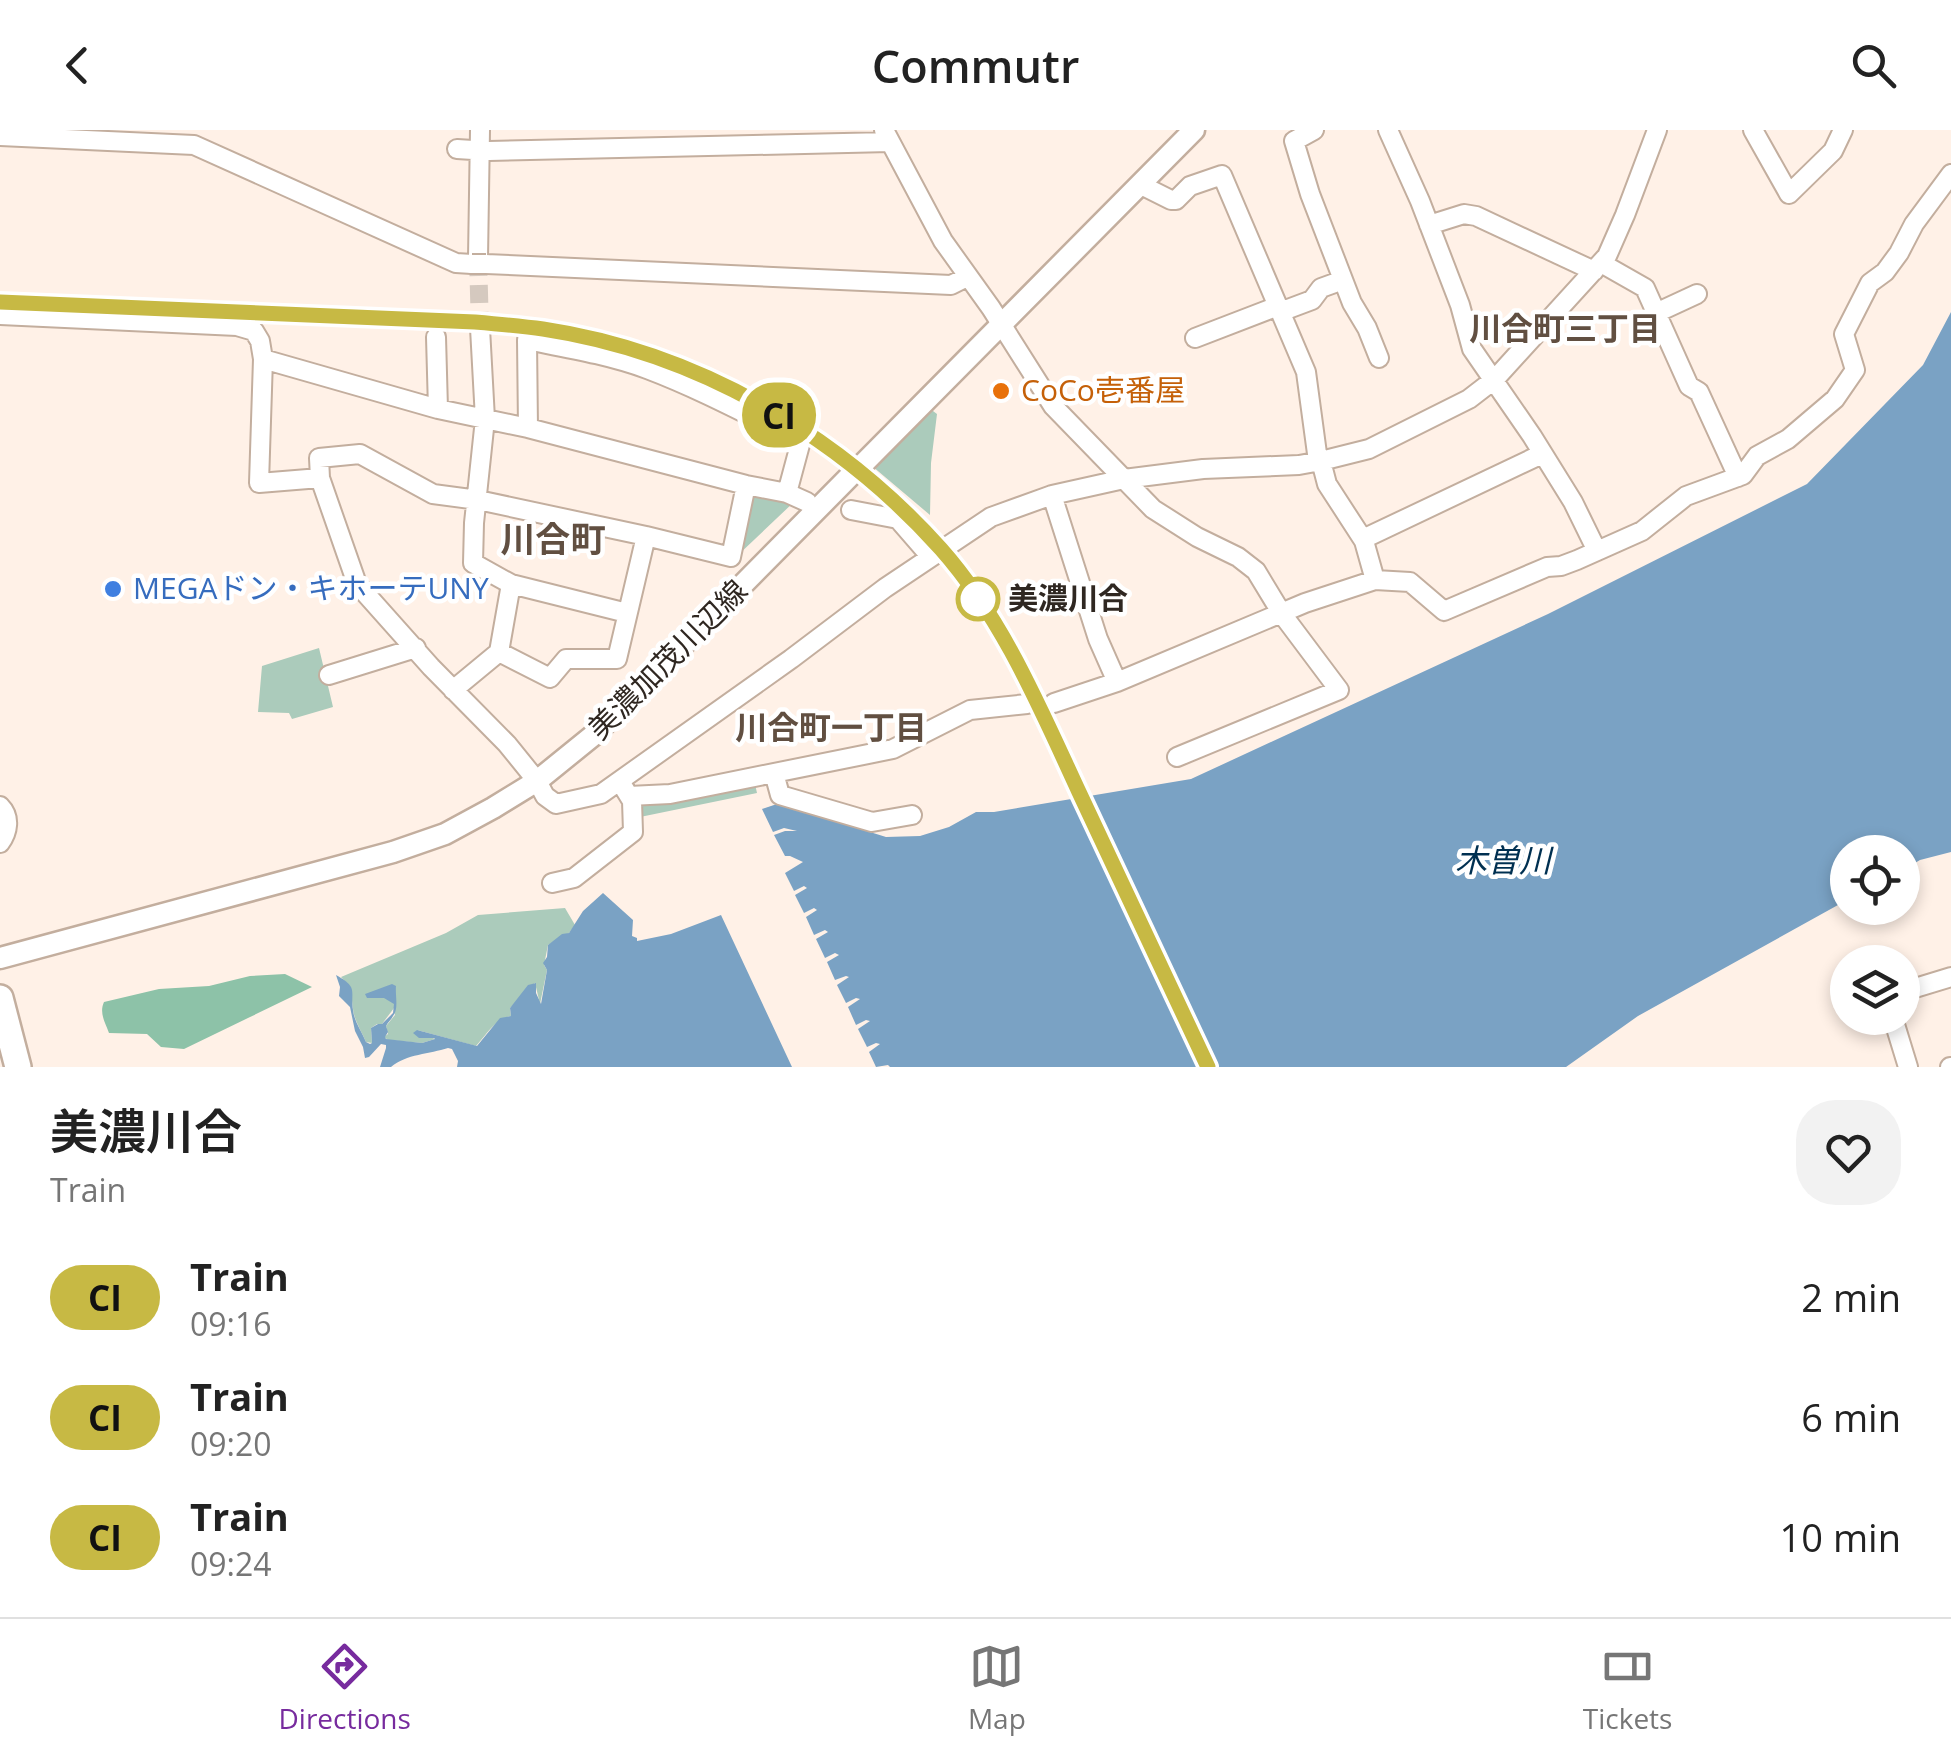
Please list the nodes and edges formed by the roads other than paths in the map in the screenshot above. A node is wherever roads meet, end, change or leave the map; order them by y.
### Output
1 (480, 130) edge
2 (1194, 130) edge
3 (1314, 130) edge
4 (1388, 130) edge
5 (1657, 130) edge
6 (1753, 130) edge
7 (1843, 130) edge
8 (0, 136) edge
9 (887, 136) edge
10 (474, 150) junction
11 (1951, 174) edge
12 (1141, 186) junction
13 (1429, 225) junction
14 (479, 263) junction
15 (1598, 267) junction
16 (967, 276) junction
17 (1344, 280) junction
18 (1698, 294) dead end
19 (1278, 308) junction
20 (1656, 313) junction
21 (0, 315) edge
22 (1002, 326) junction
23 (480, 328) tunnel mouth
24 (436, 338) dead end
25 (1194, 338) dead end
26 (1380, 358) dead end
27 (263, 359) junction
28 (1495, 379) junction
29 (438, 409) junction
30 (485, 419) junction
31 (528, 428) junction
32 (1542, 454) junction
33 (1320, 461) junction
34 (1738, 477) junction
35 (320, 478) junction
36 (1124, 479) junction
37 (746, 484) junction
38 (786, 493) junction
39 (1052, 495) junction
40 (478, 500) junction
41 (807, 502) dead end
42 (851, 510) dead end
43 (646, 536) junction
44 (1362, 538) junction
45 (1597, 551) junction
46 (932, 556) junction
47 (1375, 580) junction
48 (511, 584) junction
49 (627, 613) junction
50 (1282, 614) junction
51 (416, 648) junction
52 (499, 652) junction
53 (329, 675) dead end
54 (1116, 682) junction
55 (453, 690) junction
56 (1054, 703) dead end
57 (1028, 704) dead end
58 (1177, 756) dead end
59 (774, 774) junction
60 (537, 781) junction
61 (624, 789) junction
62 (0, 806) edge
63 (912, 815) dead end
64 (0, 843) edge
65 (552, 882) dead end
66 (0, 958) edge
67 (1951, 977) edge
68 (1920, 986) edge
69 (3, 1009) edge
70 (1898, 1035) edge
71 (18, 1067) edge
72 (1908, 1067) edge

1 - 10 street
2 - 12 main road, 美濃加茂川辺線
3 - 17 street
4 - 13 street
5 - 15 street
6 - 7 street
8 - 14 street
9 - 10 street
9 - 16 street
10 - 14 street
11 - 34 street
12 - 19 street
12 - 22 main road, 美濃加茂川辺線
13 - 15 street
13 - 28 street
14 - 16 street
15 - 20 street
15 - 28 street
16 - 22 street
17 - 19 street
17 - 26 street
18 - 20 street
19 - 25 street
19 - 33 street
20 - 34 street
21 - 27 street
22 - 36 street
22 - 60 main road, 美濃加茂川辺線
23 - 30 street
24 - 29 street
27 - 29 street
27 - 35 street
28 - 32 street
28 - 33 street
29 - 30 street
30 - 31 street
30 - 40 street
31 - 37 street
31 - 38 street
32 - 44 street
32 - 45 street
33 - 36 street
33 - 44 street
34 - 45 street
35 - 40 street
35 - 51 street
36 - 39 street
36 - 50 street
37 - 38 street
37 - 43 street
38 - 41 street
39 - 46 street
39 - 54 street
40 - 43 street
40 - 48 street
42 - 46 street
43 - 49 street
44 - 47 street
45 - 47 street
46 - 61 street
47 - 50 street
48 - 49 street
48 - 52 street
49 - 52 street
50 - 54 street
50 - 58 street
51 - 53 street
51 - 55 street
52 - 55 street
54 - 56 street
55 - 60 street
57 - 59 street
59 - 61 street
59 - 63 street
60 - 61 street
60 - 66 main road, 美濃加茂川辺線
61 - 65 street
62 - 64 street
67 - 68 street
69 - 71 highway
70 - 72 street

